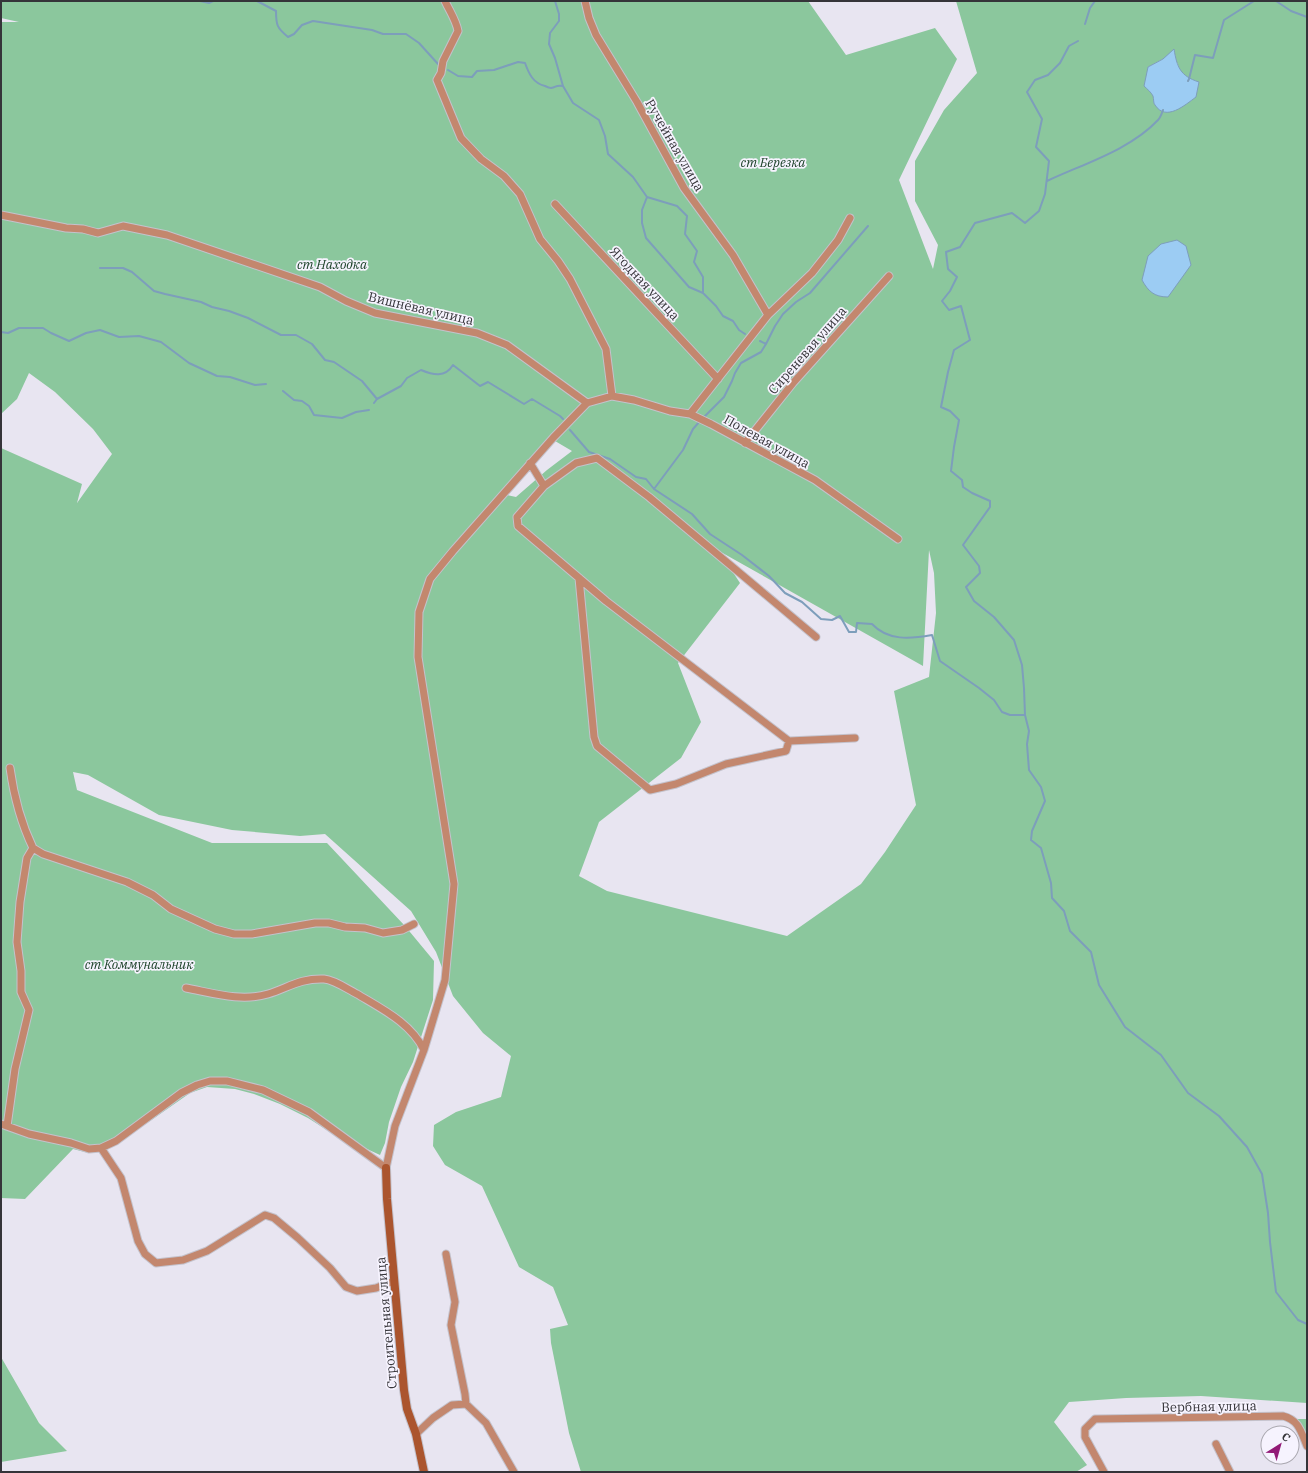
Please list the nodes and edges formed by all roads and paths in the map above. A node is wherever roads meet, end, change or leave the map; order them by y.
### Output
1 (445, 1) edge
2 (585, 1) edge
3 (555, 204) dead end
4 (1, 215) edge
5 (850, 218) dead end
6 (889, 276) dead end
7 (768, 315) junction
8 (718, 379) junction
9 (612, 396) junction
10 (587, 403) junction
11 (693, 415) junction
12 (745, 443) junction
13 (530, 463) junction
14 (544, 486) junction
15 (898, 538) dead end
16 (579, 578) junction
17 (816, 637) dead end
18 (855, 738) dead end
19 (789, 741) junction
20 (10, 768) dead end
21 (33, 848) junction
22 (414, 924) dead end
23 (186, 988) dead end
24 (424, 1050) junction
25 (4, 1125) edge
26 (101, 1148) junction
27 (386, 1168) junction
28 (446, 1254) dead end
29 (394, 1281) junction
30 (466, 1404) junction
31 (416, 1434) junction
32 (1216, 1444) dead end
33 (1307, 1446) edge
34 (424, 1472) edge
35 (514, 1472) edge
36 (1104, 1472) edge
37 (1230, 1472) edge

1 - 9 street
2 - 7 street, Ручейная улица
3 - 8 street, Ягодная улица
4 - 10 street, Вишнёвая улица
5 - 7 street
6 - 12 street, Сиреневая улица
7 - 8 street
8 - 11 street
9 - 10 street
9 - 11 street, Полевая улица
10 - 13 street
11 - 12 street, Полевая улица
12 - 15 street, Полевая улица
13 - 14 street
13 - 24 street
14 - 16 street
14 - 17 street
16 - 19 street
16 - 19 street
18 - 19 street
20 - 21 street
21 - 22 street
21 - 25 street
23 - 24 street
24 - 27 street
25 - 26 street
26 - 27 street
26 - 29 street
27 - 29 street, Строительная улица
28 - 30 street
29 - 31 street, Строительная улица
30 - 31 street
30 - 35 street
31 - 34 street, Строительная улица
32 - 37 street
33 - 36 street, Вербная улица

